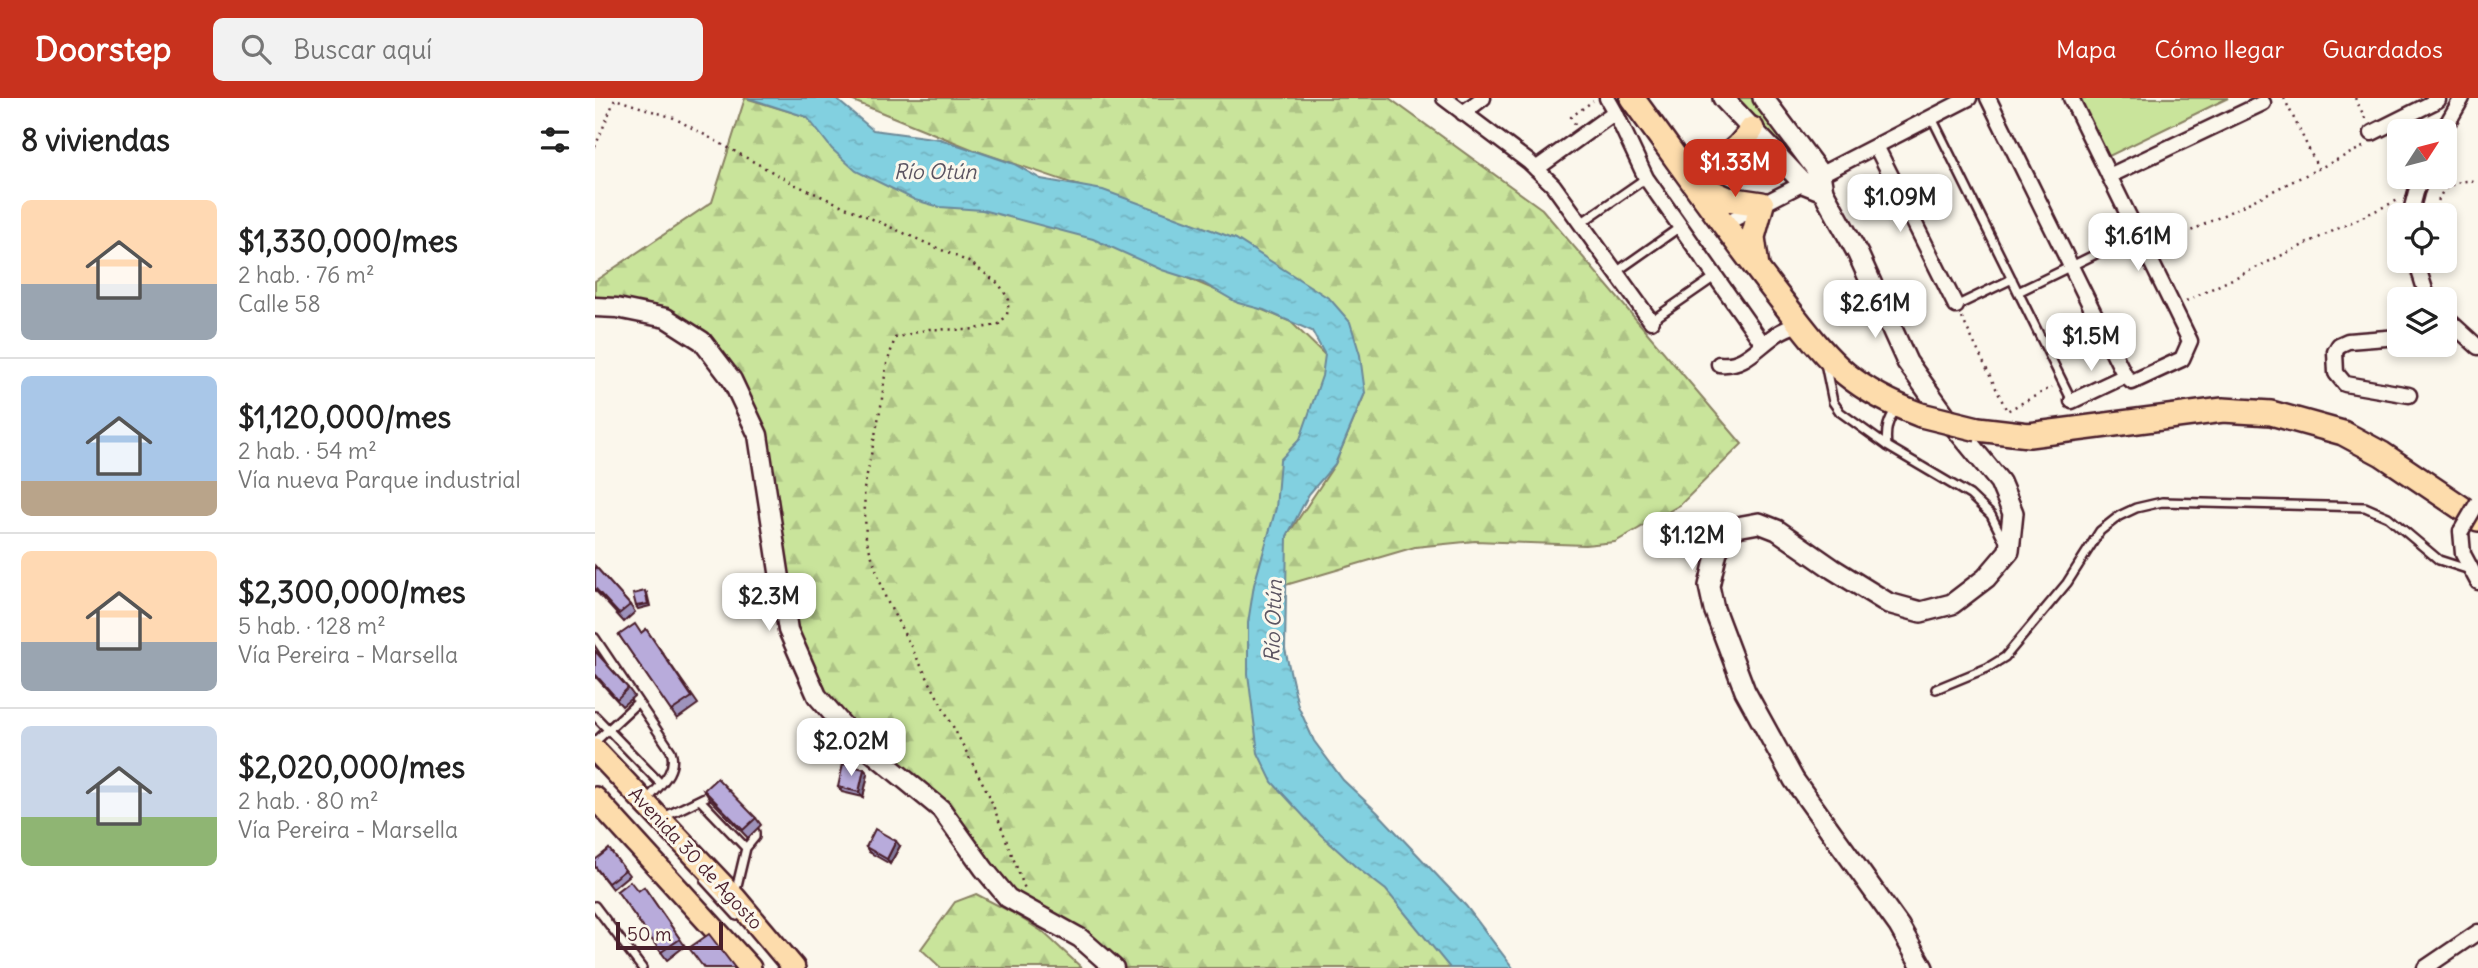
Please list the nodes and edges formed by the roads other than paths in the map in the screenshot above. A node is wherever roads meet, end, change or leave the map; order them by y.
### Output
1 (1444, 98) edge
2 (1483, 98) edge
3 (1607, 98) edge
4 (1723, 98) edge
5 (1763, 98) edge
6 (1969, 98) edge
7 (1987, 98) edge
8 (2071, 98) edge
9 (2462, 98) edge
10 (2437, 99) edge
11 (2263, 103) dead end
12 (1624, 105) edge
13 (1463, 113) junction
14 (1932, 117) junction
15 (2444, 119) edge
16 (2450, 119) edge
17 (1752, 129) junction
18 (2372, 133) dead end
19 (1876, 146) junction
20 (1536, 169) junction
21 (1689, 175) junction
22 (2109, 176) junction
23 (1646, 178) junction
24 (1815, 183) junction
25 (1762, 204) junction
26 (1581, 223) junction
27 (1724, 224) junction
28 (1681, 227) junction
29 (2138, 233) junction
30 (2071, 266) junction
31 (1757, 270) junction
32 (1616, 272) junction
33 (1716, 276) junction
34 (2011, 279) junction
35 (2018, 292) junction
36 (1955, 306) joint
37 (595, 307) edge
38 (1651, 321) joint
39 (1800, 323) junction
40 (2457, 334) edge
41 (2387, 338) edge
42 (1763, 344) junction
43 (2478, 347) edge
44 (1823, 352) junction
45 (1719, 364) dead end
46 (2125, 376) junction
47 (2409, 395) dead end
48 (2072, 401) joint
49 (1898, 406) junction
50 (1887, 446) junction
51 (2478, 502) edge
52 (2470, 525) edge
53 (2009, 551) junction
54 (2474, 576) edge
55 (595, 638) edge
56 (1936, 689) dead end
57 (638, 702) junction
58 (595, 716) edge
59 (609, 730) junction
60 (595, 742) edge
61 (595, 750) edge
62 (595, 763) edge
63 (661, 783) junction
64 (595, 789) edge
65 (621, 790) dead end
66 (715, 792) edge
67 (595, 798) edge
68 (700, 800) junction
69 (645, 802) junction
70 (660, 818) junction
71 (755, 832) edge
72 (746, 848) junction
73 (701, 877) dead end
74 (734, 898) junction
75 (595, 906) edge
76 (746, 926) dead end
77 (2478, 932) edge
78 (755, 936) dead end
79 (642, 968) edge
80 (750, 968) edge
81 (758, 968) edge
82 (783, 968) edge
83 (794, 968) edge
84 (1114, 968) edge
85 (1923, 968) edge
86 (2425, 968) edge

1 - 13 street
2 - 13 street
3 - 12 street
4 - 17 main road
5 - 24 main road
6 - 14 street
7 - 30 street
8 - 22 street
9 - 16 street
10 - 15 street
10 - 18 street
11 - 22 street
12 - 20 street
12 - 21 highway
12 - 23 street
13 - 20 street
14 - 19 street
14 - 34 lane
17 - 21 highway
17 - 24 main road
19 - 24 street
19 - 36 street
20 - 26 street
21 - 25 highway
21 - 27 highway
22 - 29 street
23 - 26 lane
23 - 28 street
24 - 25 street
24 - 53 main road
25 - 27 street
25 - 31 highway
26 - 32 street
27 - 31 highway
28 - 32 lane
28 - 33 street
29 - 30 lane
29 - 46 street
30 - 35 lane
30 - 46 street
31 - 39 highway
32 - 38 street
33 - 38 lane
33 - 42 street
34 - 35 lane
34 - 36 lane
35 - 48 lane
37 - 84 street
39 - 42 street
39 - 44 highway
40 - 43 street
41 - 47 street
42 - 45 street
44 - 49 highway
44 - 50 lane
46 - 48 street
49 - 50 lane
49 - 52 highway, bridge
50 - 53 lane
51 - 52 street, bridge
52 - 54 street
53 - 85 main road
54 - 56 lane
55 - 57 lane
57 - 59 lane
57 - 63 lane
58 - 59 lane
59 - 60 lane
59 - 63 lane
61 - 69 main road, Avenida 30 de Agosto
62 - 65 lane
63 - 69 lane
64 - 81 lane
66 - 68 lane
67 - 80 main road, Avenida 30 de Agosto
68 - 70 lane
68 - 72 lane
69 - 70 main road, Avenida 30 de Agosto
70 - 74 main road, Avenida 30 de Agosto
71 - 72 lane
72 - 74 lane
73 - 76 lane
74 - 83 main road, Avenida 30 de Agosto
75 - 79 lane
77 - 86 street
78 - 82 lane

